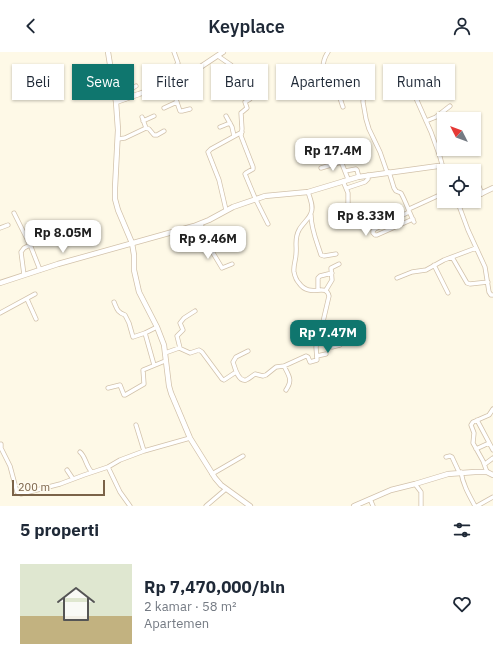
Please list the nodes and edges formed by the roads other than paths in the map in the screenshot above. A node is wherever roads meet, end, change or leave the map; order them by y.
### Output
1 (108, 52) edge
2 (174, 52) edge
3 (223, 52) edge
4 (328, 52) edge
5 (218, 56) junction
6 (177, 64) edge
7 (203, 66) edge
8 (121, 100) edge
9 (363, 100) edge
10 (417, 100) edge
11 (116, 102) junction
12 (177, 102) joint
13 (450, 106) dead end
14 (343, 107) dead end
15 (164, 108) dead end
16 (190, 109) dead end
17 (154, 116) dead end
18 (226, 116) dead end
19 (142, 117) dead end
20 (143, 121) junction
21 (426, 121) junction
22 (230, 123) junction
23 (220, 127) dead end
24 (146, 128) junction
25 (164, 131) dead end
26 (242, 132) junction
27 (234, 136) junction
28 (118, 139) junction
29 (335, 146) dead end
30 (341, 162) junction
31 (442, 164) edge
32 (437, 166) edge
33 (321, 168) dead end
34 (345, 171) junction
35 (388, 172) junction
36 (368, 175) junction
37 (359, 176) junction
38 (346, 180) junction
39 (346, 188) junction
40 (493, 188) edge
41 (308, 192) junction
42 (482, 194) edge
43 (437, 197) edge
44 (255, 198) junction
45 (461, 208) edge
46 (226, 210) junction
47 (409, 211) junction
48 (14, 213) dead end
49 (311, 214) junction
50 (365, 214) dead end
51 (356, 218) junction
52 (350, 220) dead end
53 (201, 224) junction
54 (268, 224) dead end
55 (8, 225) dead end
56 (0, 228) edge
57 (132, 244) junction
58 (30, 245) junction
59 (476, 248) junction
60 (336, 254) dead end
61 (452, 257) junction
62 (232, 264) dead end
63 (339, 264) dead end
64 (434, 265) junction
65 (40, 270) junction
66 (332, 274) junction
67 (24, 275) junction
68 (396, 278) dead end
69 (488, 282) junction
70 (0, 283) edge
71 (318, 290) junction
72 (326, 290) junction
73 (448, 293) dead end
74 (35, 294) dead end
75 (493, 295) edge
76 (27, 299) junction
77 (114, 302) dead end
78 (195, 311) dead end
79 (0, 313) edge
80 (36, 319) dead end
81 (157, 327) junction
82 (145, 334) junction
83 (323, 336) junction
84 (340, 345) dead end
85 (180, 348) junction
86 (248, 351) dead end
87 (165, 353) junction
88 (326, 354) dead end
89 (317, 356) junction
90 (165, 362) junction
91 (154, 365) junction
92 (284, 366) junction
93 (236, 372) junction
94 (108, 388) dead end
95 (286, 390) dead end
96 (493, 410) edge
97 (477, 420) junction
98 (136, 424) dead end
99 (190, 438) junction
100 (489, 442) junction
101 (1, 444) edge
102 (476, 448) junction
103 (493, 450) edge
104 (144, 451) junction
105 (80, 452) dead end
106 (243, 456) dead end
107 (446, 457) dead end
108 (493, 458) edge
109 (484, 464) junction
110 (108, 466) junction
111 (67, 470) dead end
112 (92, 472) junction
113 (460, 472) junction
114 (487, 472) junction
115 (212, 474) junction
116 (493, 475) edge
117 (73, 479) junction
118 (415, 484) junction
119 (226, 489) junction
120 (493, 497) edge
121 (370, 499) junction
122 (130, 506) edge
123 (206, 506) edge
124 (250, 506) edge
125 (354, 506) edge
126 (373, 506) edge
127 (421, 506) edge
128 (476, 506) edge

1 - 11 street
2 - 6 street
3 - 5 street
4 - 14 street
5 - 7 street
5 - 26 street
8 - 11 street
9 - 35 street
10 - 21 street
11 - 28 street
12 - 15 street
12 - 16 street
13 - 21 street
17 - 20 street
18 - 22 street
19 - 20 street
20 - 24 street
21 - 31 street
22 - 23 street
22 - 27 street
24 - 25 street
24 - 28 street
26 - 27 street
26 - 44 street
27 - 46 street
28 - 57 street
29 - 30 street
30 - 33 street
30 - 34 street
32 - 35 street
34 - 37 street
34 - 38 street
35 - 36 street
35 - 47 street
36 - 37 street
36 - 39 street
37 - 38 street
38 - 39 street
38 - 41 street
39 - 51 street
40 - 42 street
41 - 44 street
41 - 49 street
43 - 47 street
44 - 46 street
44 - 54 street
45 - 59 street
46 - 53 street
47 - 47 street
48 - 58 street
49 - 60 street
49 - 71 street
50 - 51 street
51 - 52 street
53 - 57 street
53 - 62 street
55 - 56 street
57 - 65 street
57 - 81 street
58 - 65 street
58 - 67 street
59 - 61 street
59 - 69 street
61 - 64 street
61 - 69 street
63 - 66 street
64 - 68 street
64 - 73 street
65 - 67 street
66 - 71 street
66 - 72 street
67 - 70 street
69 - 75 street
71 - 72 street
72 - 83 street
74 - 76 street
76 - 79 street
76 - 80 street
77 - 82 street
78 - 85 street
81 - 82 street
81 - 87 street
82 - 91 street
83 - 84 street
83 - 89 street
85 - 87 street
85 - 93 street
86 - 93 street
87 - 90 street
88 - 89 street
89 - 92 street
90 - 91 street
90 - 99 street
91 - 94 street
92 - 93 street
92 - 95 street
96 - 97 street
97 - 100 street
97 - 102 street
98 - 104 street
99 - 104 street
99 - 115 street
100 - 102 street
100 - 103 street
101 - 117 street
102 - 109 street
104 - 110 street
105 - 112 street
106 - 115 street
107 - 113 street
108 - 109 street
109 - 114 street
110 - 112 street
110 - 122 street
111 - 117 street
112 - 117 street
113 - 114 street
113 - 118 street
113 - 128 street
114 - 116 street
115 - 119 street
118 - 121 street
118 - 127 street
119 - 123 street
119 - 124 street
120 - 128 street
121 - 125 street
121 - 126 street

